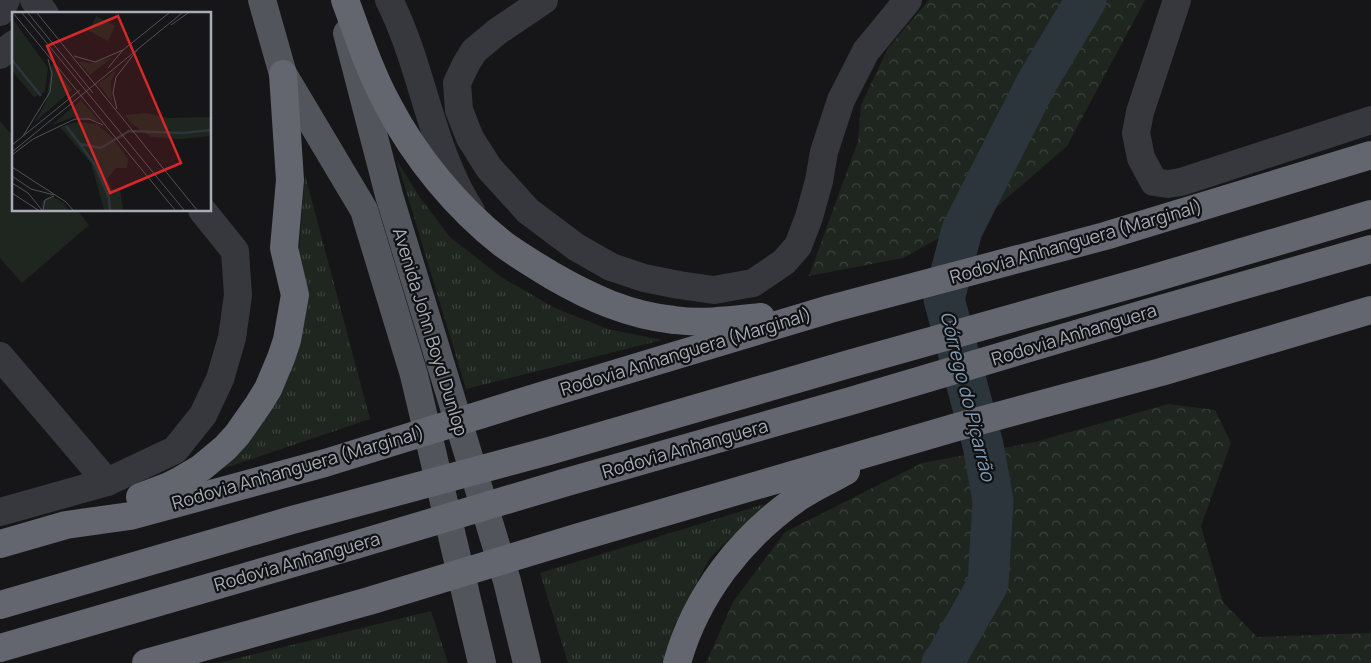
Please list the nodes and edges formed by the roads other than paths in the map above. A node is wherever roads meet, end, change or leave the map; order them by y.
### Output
1 (6, 0) edge
2 (34, 0) edge
3 (262, 0) edge
4 (338, 0) edge
5 (344, 0) edge
6 (389, 0) edge
7 (544, 0) edge
8 (908, 0) edge
9 (1177, 0) edge
10 (0, 12) edge
11 (43, 12) edge
12 (12, 46) edge
13 (0, 55) edge
14 (282, 74) junction
15 (1371, 119) edge
16 (1371, 154) edge
17 (203, 211) edge
18 (1371, 214) edge
19 (478, 223) junction
20 (1371, 249) edge
21 (830, 309) junction
22 (1371, 310) edge
23 (0, 356) edge
24 (917, 439) junction
25 (107, 482) junction
26 (0, 512) edge
27 (66, 525) junction
28 (0, 544) edge
29 (0, 605) edge
30 (0, 648) edge
31 (146, 663) edge
32 (482, 663) edge
33 (527, 663) edge
34 (677, 663) edge

1 - 10 street
2 - 11 street
3 - 14 main road, Avenida John Boyd Dunlop
4 - 33 main road, Avenida John Boyd Dunlop
5 - 19 highway
6 - 19 street
7 - 8 street
9 - 15 street
12 - 13 street
14 - 27 highway
14 - 32 main road, Avenida John Boyd Dunlop
16 - 21 highway, Rodovia Anhanguera (Marginal)
17 - 25 street
18 - 29 highway, Rodovia Anhanguera
19 - 21 highway
20 - 30 highway, Rodovia Anhanguera
21 - 27 highway, Rodovia Anhanguera (Marginal)
22 - 24 highway
23 - 25 street
24 - 31 highway
24 - 34 highway
25 - 26 street
27 - 28 highway, Rodovia Anhanguera (Marginal)

